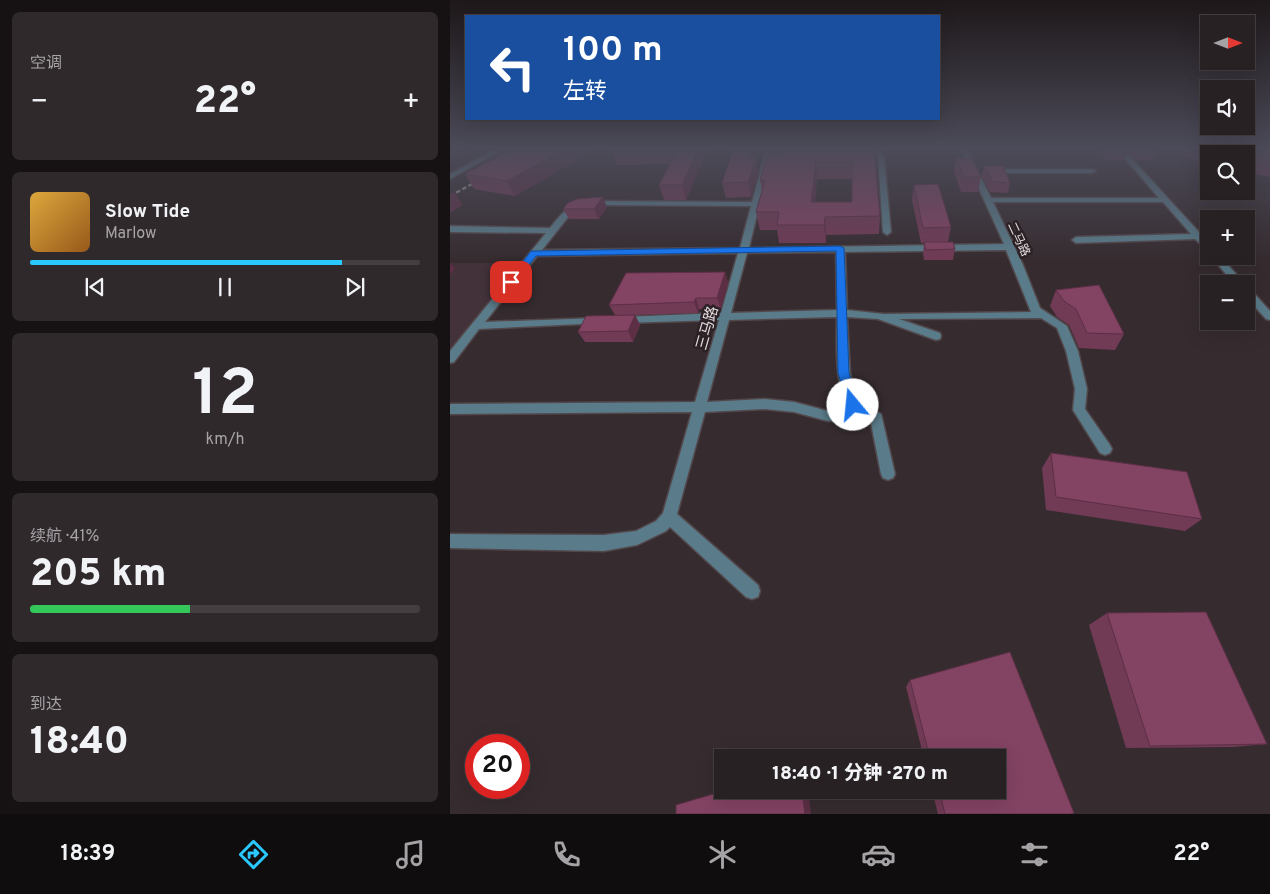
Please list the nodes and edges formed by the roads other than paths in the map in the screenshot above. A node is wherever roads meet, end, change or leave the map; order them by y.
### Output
1 (761, 185) edge
2 (883, 185) edge
3 (980, 185) edge
4 (1153, 185) edge
5 (986, 200) junction
6 (1166, 200) junction
7 (756, 204) junction
8 (450, 229) edge
9 (552, 231) junction
10 (887, 232) dead end
11 (1198, 236) junction
12 (1200, 238) edge
13 (1076, 240) dead end
14 (1009, 247) junction
15 (840, 248) junction
16 (744, 249) junction
17 (534, 253) junction
18 (1223, 265) edge
19 (1232, 275) edge
20 (1255, 301) edge
21 (1037, 312) junction
22 (842, 313) junction
23 (879, 316) junction
24 (725, 317) junction
25 (1270, 317) edge
26 (477, 326) junction
27 (936, 336) dead end
28 (450, 359) edge
29 (700, 407) junction
30 (450, 409) edge
31 (876, 418) junction
32 (1105, 449) dead end
33 (888, 474) dead end
34 (669, 516) junction
35 (450, 541) edge
36 (752, 591) dead end

1 - 7 street, 三马路
2 - 10 street
3 - 5 street, 二马路
4 - 6 street
5 - 6 street
5 - 14 street, 二马路
6 - 11 street
7 - 9 street
7 - 16 street, 三马路
8 - 9 street
9 - 17 street
11 - 12 street
11 - 13 street
14 - 15 street
14 - 21 street, 二马路
15 - 16 street
15 - 22 street
16 - 17 street
16 - 24 street, 三马路
17 - 26 street
18 - 19 street
20 - 25 street
21 - 23 street
21 - 32 street
22 - 23 street
22 - 24 street
22 - 31 street
23 - 27 street
24 - 26 street
24 - 29 street, 三马路
26 - 28 street
29 - 30 street
29 - 31 street
29 - 34 street, 三马路
31 - 33 street
34 - 35 street
34 - 36 street

